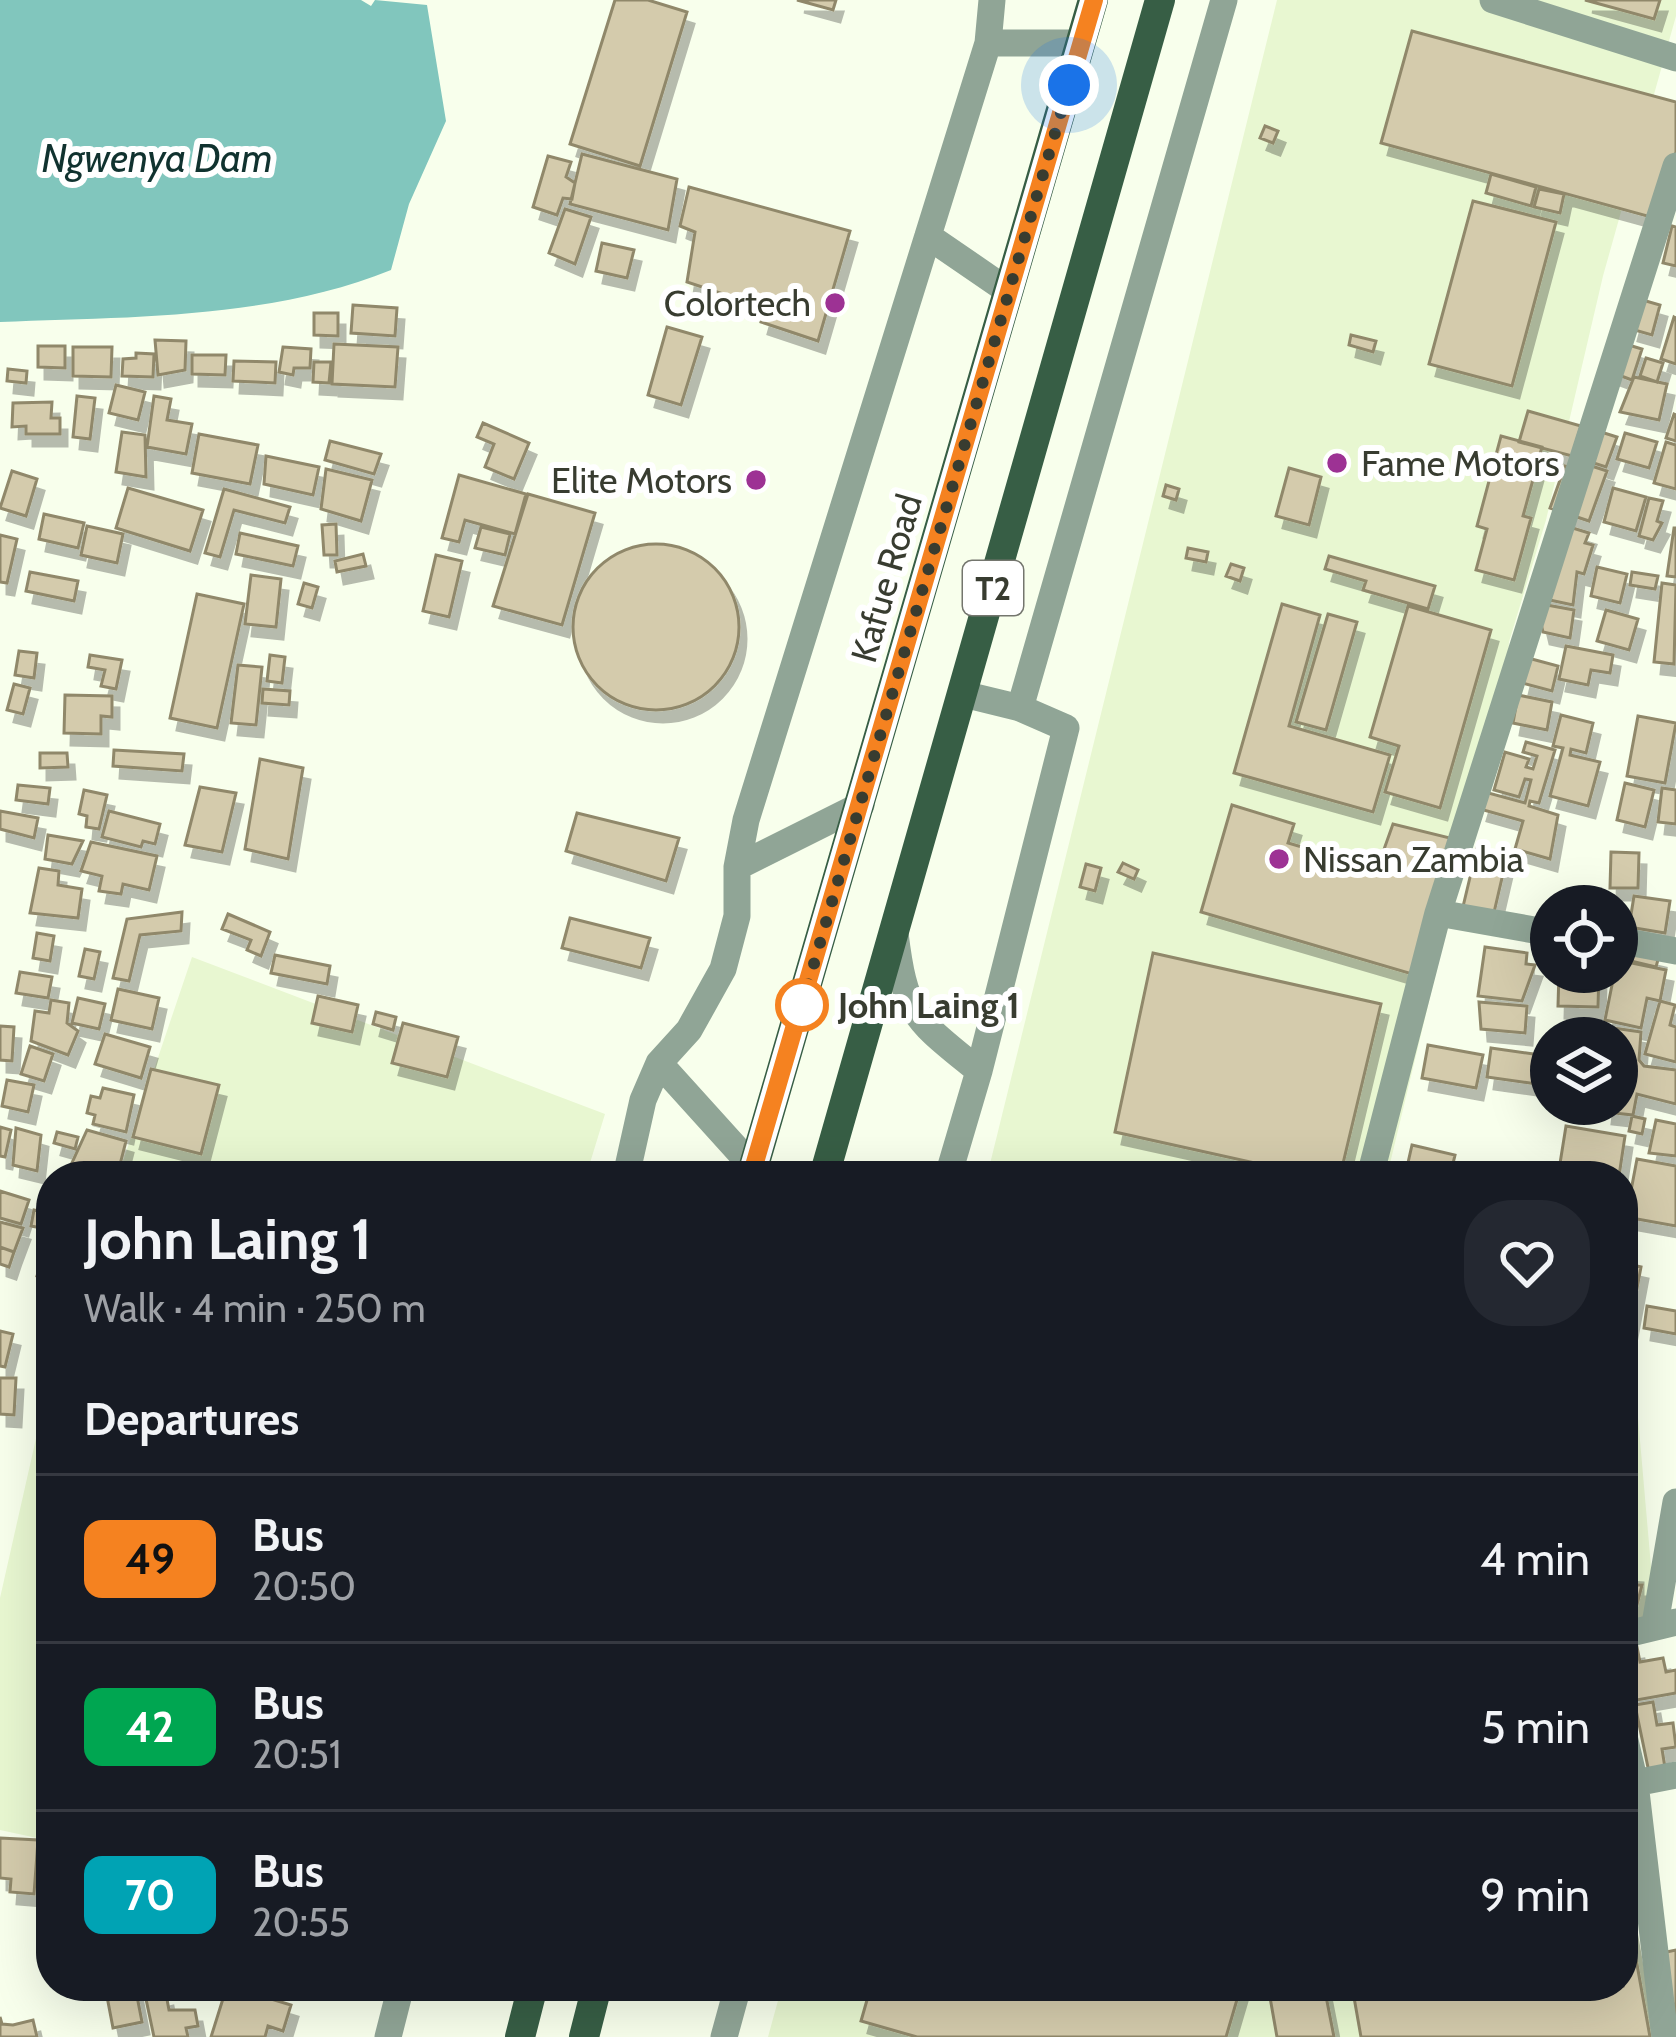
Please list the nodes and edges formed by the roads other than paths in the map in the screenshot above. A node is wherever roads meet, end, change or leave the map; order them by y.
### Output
1 (992, 0) edge
2 (1094, 0) edge
3 (1160, 0) edge
4 (1224, 0) edge
5 (1493, 0) edge
6 (988, 43) junction
7 (1081, 44) junction
8 (1676, 58) edge
9 (1676, 166) edge
10 (928, 236) junction
11 (1008, 291) junction
12 (963, 694) junction
13 (1020, 708) junction
14 (861, 805) junction
15 (737, 867) junction
16 (1438, 913) junction
17 (895, 929) junction
18 (1530, 929) edge
19 (1638, 944) edge
20 (1676, 951) edge
21 (658, 1063) junction
22 (979, 1071) junction
23 (629, 1161) edge
24 (743, 1161) edge
25 (755, 1161) edge
26 (828, 1161) edge
27 (952, 1161) edge
28 (1374, 1161) edge
29 (1676, 1502) edge
30 (1666, 1623) edge
31 (1676, 1775) edge
32 (1638, 1783) edge
33 (1638, 1799) edge
34 (1665, 1935) edge
35 (397, 2001) edge
36 (529, 2001) edge
37 (593, 2001) edge
38 (734, 2001) edge
39 (388, 2037) edge
40 (520, 2037) edge
41 (584, 2037) edge
42 (724, 2037) edge
43 (1665, 2037) edge

1 - 6 street
2 - 7 main road, Kafue Road / T2
3 - 12 main road, T2
4 - 13 street
5 - 8 street
6 - 7 street
6 - 10 street
7 - 11 main road, Kafue Road / T2
9 - 16 street
10 - 11 street
10 - 15 street
11 - 14 main road, Kafue Road / T2
12 - 13 street
12 - 17 main road, T2
13 - 22 street
14 - 15 street
14 - 25 main road, Kafue Road / T2
15 - 21 street
16 - 18 street
16 - 28 street
17 - 22 street
17 - 26 main road, T2
19 - 20 street
21 - 23 street
21 - 24 street
22 - 27 street
29 - 30 street
31 - 32 street
33 - 34 street
34 - 43 street
35 - 39 street
36 - 40 main road
37 - 41 main road
38 - 42 street

